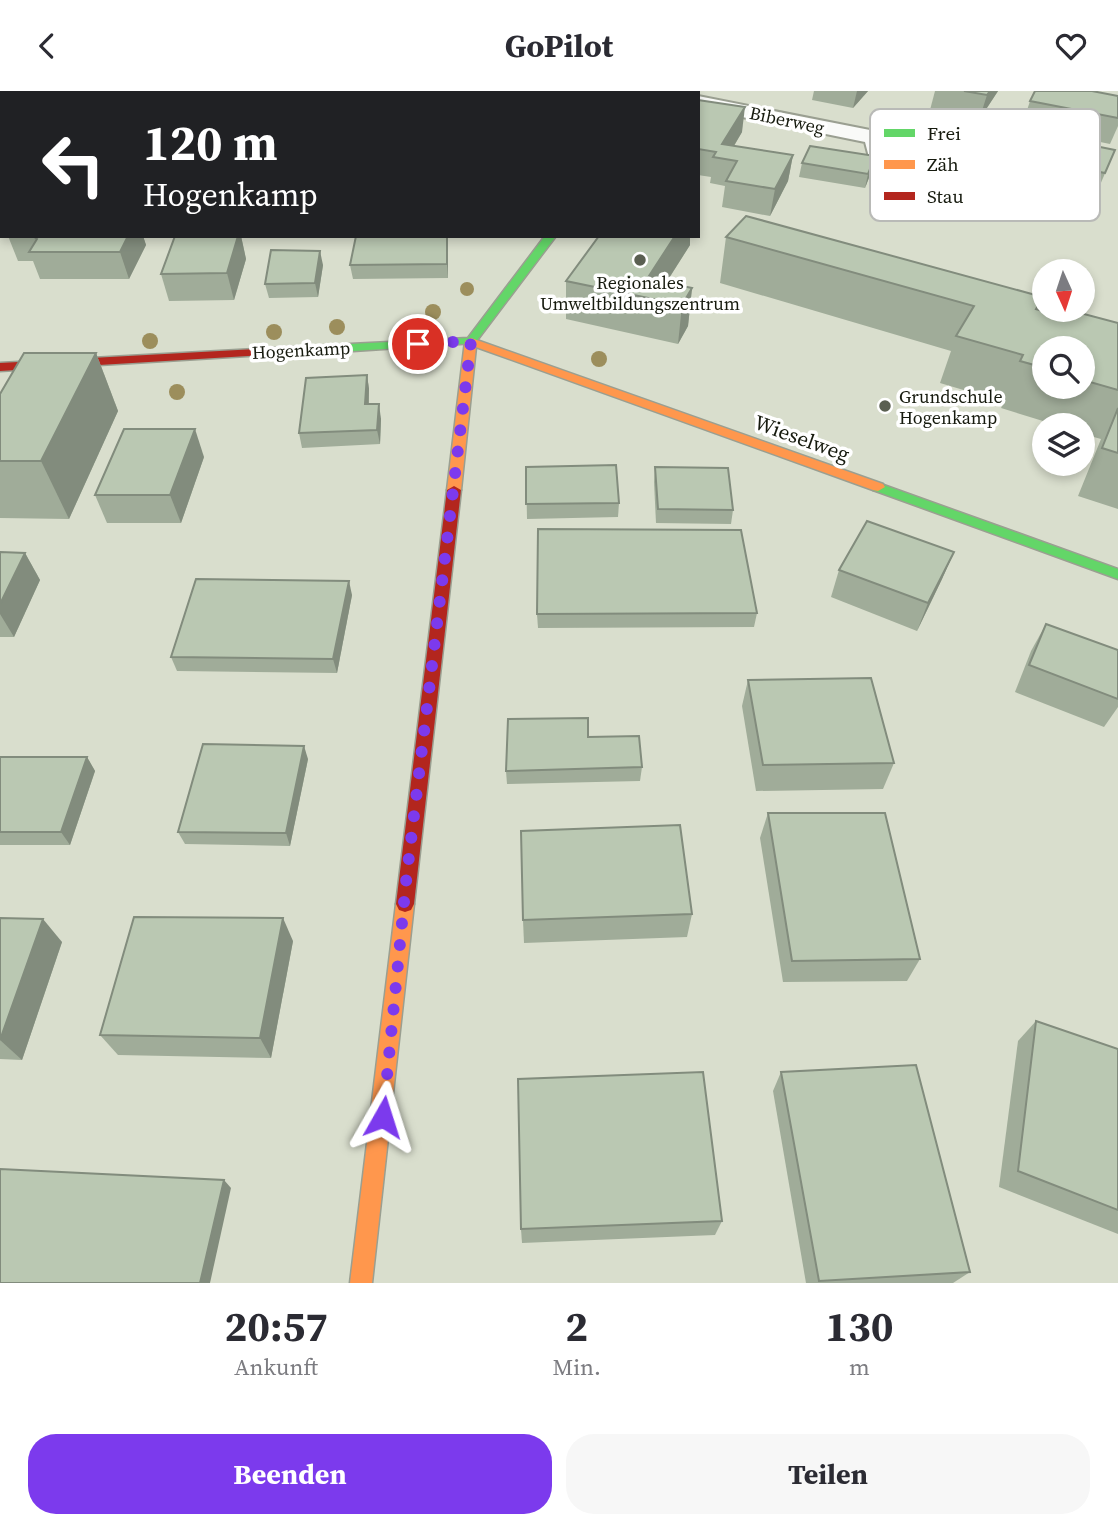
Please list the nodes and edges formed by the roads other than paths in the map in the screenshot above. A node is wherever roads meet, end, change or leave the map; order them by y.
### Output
1 (700, 102) edge
2 (870, 137) edge
3 (549, 238) edge
4 (471, 341) junction
5 (0, 367) edge
6 (1118, 574) edge
7 (361, 1283) edge

1 - 2 street, Biberweg
3 - 4 street
4 - 5 street, Hogenkamp
4 - 6 street, Wieselweg
4 - 7 street

